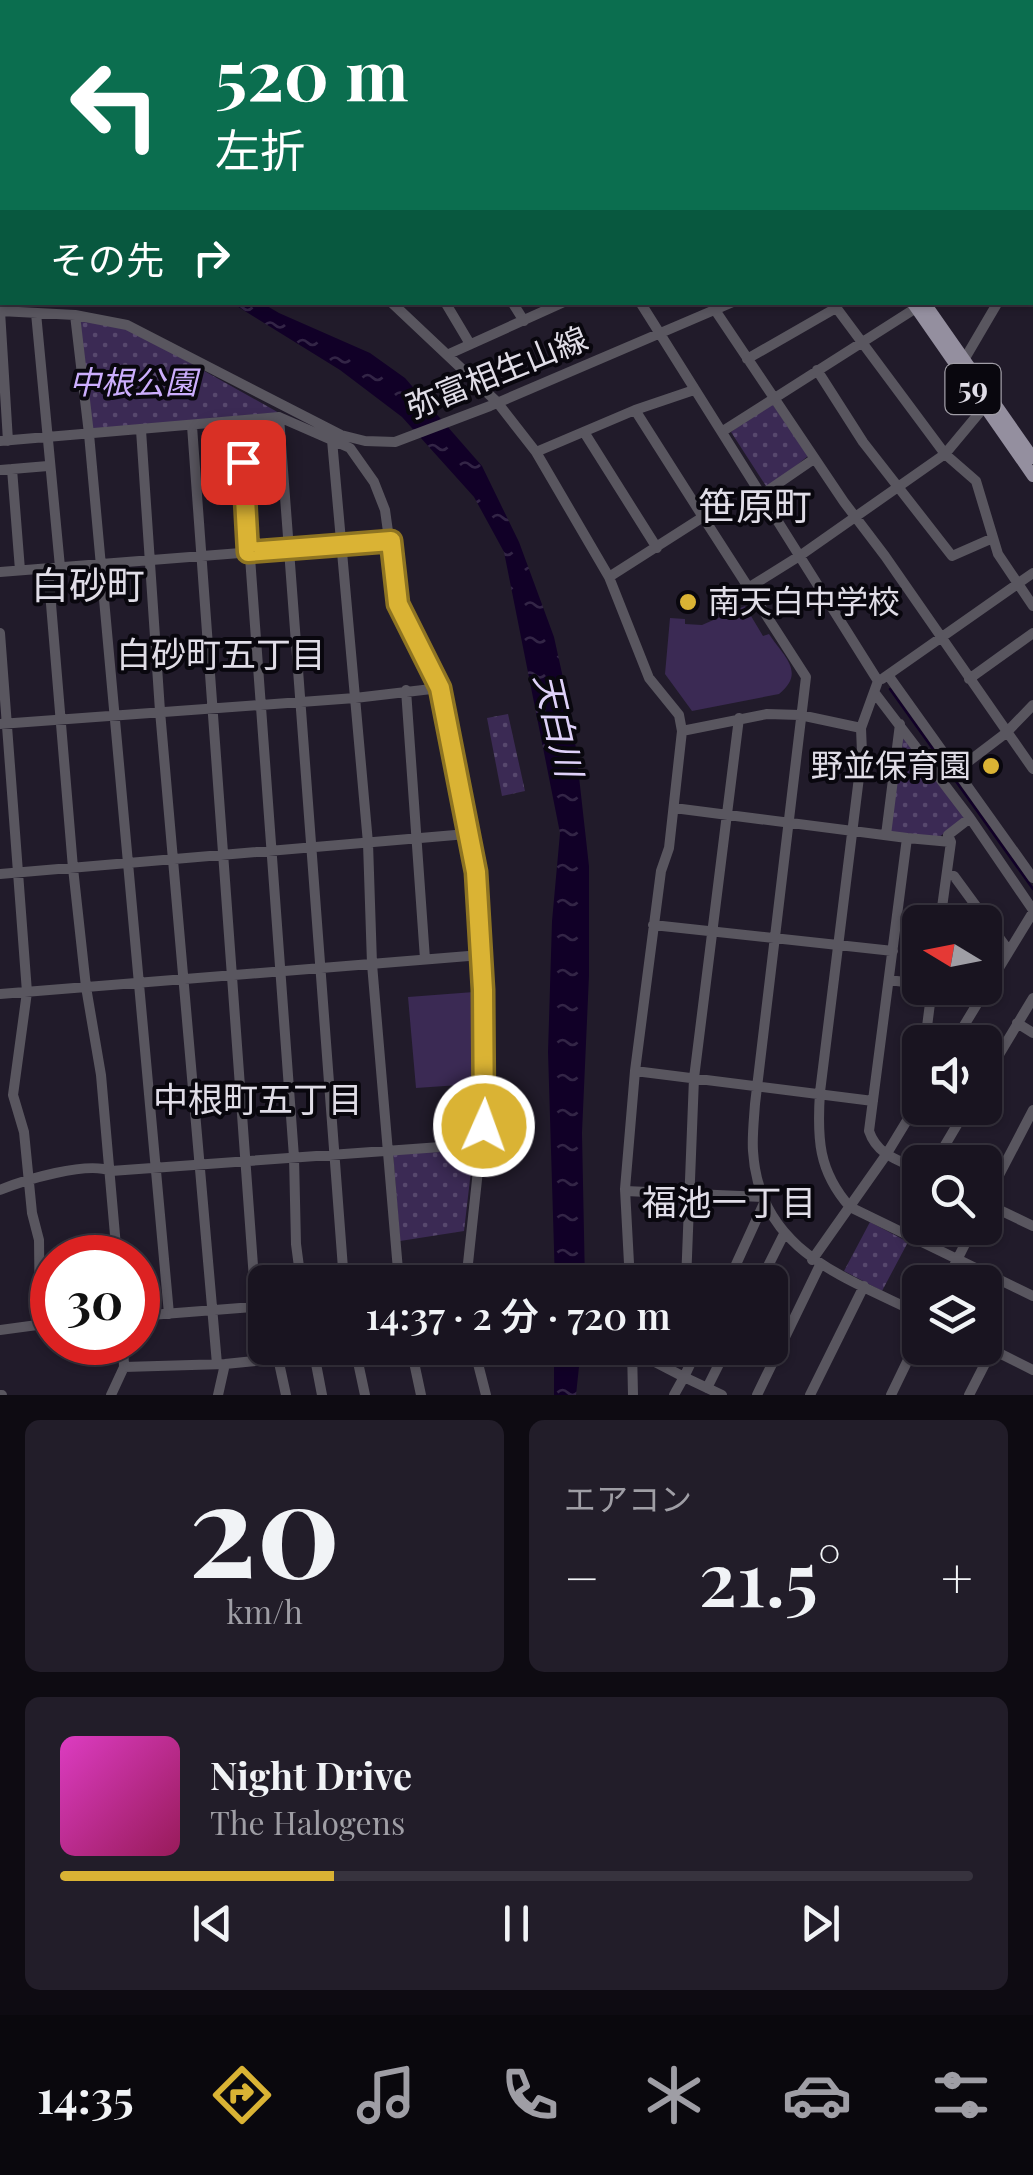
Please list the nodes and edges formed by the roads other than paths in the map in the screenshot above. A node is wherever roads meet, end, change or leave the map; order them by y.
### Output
1 (394, 305) edge
2 (447, 305) edge
3 (514, 305) edge
4 (558, 305) edge
5 (642, 305) edge
6 (725, 305) edge
7 (916, 305) edge
8 (919, 305) edge
9 (919, 305) edge
10 (996, 305) edge
11 (834, 306) edge
12 (41, 309) edge
13 (714, 310) junction
14 (0, 311) edge
15 (75, 315) junction
16 (524, 321) junction
17 (659, 333) junction
18 (860, 341) junction
19 (470, 344) junction
20 (450, 354) junction
21 (748, 359) junction
22 (964, 360) junction
23 (816, 370) junction
24 (694, 390) junction
25 (772, 399) junction
26 (493, 404) junction
27 (985, 406) junction
28 (635, 410) junction
29 (279, 417) junction
30 (230, 423) junction
31 (192, 426) junction
32 (142, 430) junction
33 (723, 431) junction
34 (584, 432) junction
35 (89, 434) junction
36 (47, 438) junction
37 (332, 440) junction
38 (4, 441) edge
39 (536, 452) junction
40 (944, 454) junction
41 (1033, 458) edge
42 (814, 459) junction
43 (48, 466) junction
44 (6, 469) edge
45 (1033, 476) edge
46 (898, 487) junction
47 (763, 494) junction
48 (703, 517) junction
49 (856, 518) junction
50 (994, 538) junction
51 (391, 541) junction
52 (340, 545) junction
53 (656, 548) junction
54 (288, 549) junction
55 (248, 552) junction
56 (202, 556) junction
57 (801, 556) junction
58 (149, 560) junction
59 (98, 564) junction
60 (54, 567) junction
61 (20, 570) junction
62 (0, 572) edge
63 (1033, 573) edge
64 (609, 577) junction
65 (1018, 584) junction
66 (748, 588) junction
67 (1033, 606) edge
68 (1033, 632) edge
69 (0, 633) edge
70 (941, 638) junction
71 (1, 648) edge
72 (969, 679) junction
73 (880, 683) junction
74 (440, 688) junction
75 (406, 690) junction
76 (355, 698) junction
77 (259, 702) junction
78 (301, 702) junction
79 (1033, 705) edge
80 (213, 706) junction
81 (160, 711) junction
82 (113, 715) junction
83 (800, 715) junction
84 (739, 718) junction
85 (59, 719) junction
86 (4, 724) edge
87 (900, 724) junction
88 (861, 728) junction
89 (682, 731) junction
90 (1006, 734) junction
91 (1033, 769) edge
92 (956, 771) junction
93 (674, 808) junction
94 (727, 815) junction
95 (970, 818) junction
96 (786, 823) junction
97 (852, 830) junction
98 (467, 834) junction
99 (886, 836) junction
100 (418, 838) junction
101 (907, 838) junction
102 (950, 842) junction
103 (368, 843) junction
104 (314, 848) junction
105 (270, 851) junction
106 (221, 856) junction
107 (175, 859) junction
108 (127, 864) junction
109 (73, 868) junction
110 (1031, 869) edge
111 (18, 873) junction
112 (0, 874) edge
113 (946, 874) junction
114 (942, 905) edge
115 (976, 905) edge
116 (1033, 911) edge
117 (653, 925) junction
118 (712, 933) junction
119 (774, 940) junction
120 (1002, 941) edge
121 (839, 946) junction
122 (893, 951) junction
123 (1009, 951) junction
124 (481, 955) junction
125 (425, 960) junction
126 (372, 964) junction
127 (320, 968) junction
128 (278, 972) junction
129 (232, 975) junction
130 (186, 979) junction
131 (889, 980) junction
132 (902, 982) edge
133 (138, 983) junction
134 (86, 987) junction
135 (27, 992) junction
136 (0, 994) edge
137 (1033, 998) edge
138 (976, 1006) joint
139 (1017, 1023) junction
140 (965, 1025) edge
141 (1033, 1033) edge
142 (1002, 1048) edge
143 (635, 1071) junction
144 (694, 1078) junction
145 (757, 1086) junction
146 (820, 1092) junction
147 (873, 1101) junction
148 (1033, 1110) edge
149 (904, 1125) edge
150 (482, 1144) junction
151 (388, 1150) junction
152 (336, 1154) junction
153 (886, 1155) junction
154 (294, 1157) junction
155 (246, 1160) junction
156 (902, 1162) edge
157 (201, 1164) junction
158 (155, 1167) junction
159 (1002, 1169) edge
160 (111, 1170) junction
161 (29, 1178) junction
162 (0, 1190) edge
163 (625, 1191) junction
164 (690, 1195) junction
165 (763, 1200) junction
166 (850, 1207) junction
167 (1002, 1210) edge
168 (1033, 1226) edge
169 (784, 1234) junction
170 (38, 1235) edge
171 (115, 1235) edge
172 (965, 1245) edge
173 (958, 1259) junction
174 (816, 1262) junction
175 (256, 1265) edge
176 (299, 1265) edge
177 (343, 1265) edge
178 (398, 1265) edge
179 (466, 1265) edge
180 (629, 1265) edge
181 (687, 1265) edge
182 (735, 1265) edge
183 (768, 1265) edge
184 (955, 1265) edge
185 (864, 1286) junction
186 (1033, 1296) edge
187 (902, 1305) edge
188 (248, 1308) edge
189 (213, 1310) junction
190 (169, 1314) junction
191 (160, 1315) edge
192 (30, 1326) edge
193 (0, 1330) edge
194 (1002, 1355) edge
195 (248, 1361) edge
196 (221, 1364) junction
197 (280, 1365) edge
198 (317, 1365) edge
199 (358, 1365) edge
200 (415, 1365) edge
201 (478, 1365) edge
202 (632, 1365) edge
203 (663, 1365) edge
204 (690, 1365) edge
205 (718, 1365) edge
206 (905, 1365) edge
207 (981, 1365) edge
208 (124, 1367) joint
209 (1033, 1370) edge
210 (684, 1376) junction
211 (707, 1388) junction
212 (111, 1395) edge
213 (218, 1395) edge
214 (286, 1395) edge
215 (322, 1395) edge
216 (364, 1395) edge
217 (421, 1395) edge
218 (486, 1395) edge
219 (633, 1395) edge
220 (674, 1395) edge
221 (720, 1395) edge
222 (757, 1395) edge
223 (810, 1395) edge
224 (890, 1395) edge
225 (969, 1395) edge

1 - 20 street
2 - 19 street
3 - 16 street
4 - 16 street
5 - 17 street
6 - 13 street, 弥富相生山線
7 - 18 street
8 - 22 main road, 59
9 - 27 main road, 59
10 - 22 street
11 - 18 street
11 - 21 street
12 - 14 street, 弥富相生山線
12 - 15 street, 弥富相生山線
12 - 36 street
13 - 17 street, 弥富相生山線
13 - 21 street
14 - 38 street
15 - 26 street, 弥富相生山線
15 - 35 street
16 - 19 street
17 - 24 street
17 - 26 street, 弥富相生山線
18 - 23 street
18 - 40 street
19 - 20 street
20 - 26 street
21 - 25 street
22 - 41 main road, 59
23 - 25 street
23 - 46 street
24 - 28 street
24 - 33 street
25 - 33 street
25 - 42 street
26 - 39 street
27 - 40 street
27 - 45 main road, 59
28 - 34 street
28 - 48 street
29 - 30 street
29 - 37 street
29 - 54 street
30 - 31 street
30 - 55 street
31 - 32 street
31 - 56 street
32 - 35 street
32 - 58 street
33 - 47 street
34 - 39 street
34 - 53 street
35 - 36 street
35 - 59 street
36 - 38 street
36 - 43 street
37 - 51 street
37 - 52 street
39 - 64 street
40 - 46 street
40 - 50 street
42 - 47 street
42 - 49 street
43 - 44 street
43 - 60 street
44 - 61 street
46 - 49 street
46 - 50 street
47 - 57 street
48 - 53 street
48 - 66 street
49 - 57 street
49 - 70 street
50 - 65 street
51 - 52 street
51 - 74 street
52 - 54 street
52 - 76 street
53 - 64 street
54 - 55 street
54 - 78 street
55 - 56 street
55 - 77 street
56 - 58 street
56 - 80 street
57 - 66 street
57 - 73 street
58 - 59 street
58 - 81 street
59 - 60 street
59 - 82 street
60 - 61 street
60 - 85 street
61 - 62 street
63 - 65 street
64 - 89 street
65 - 67 street
65 - 70 street
66 - 83 street
68 - 72 street
69 - 71 street
70 - 72 street
70 - 73 street
71 - 86 street
72 - 90 street
73 - 87 street
73 - 88 street
73 - 92 street
74 - 75 street
74 - 98 street
75 - 76 street
75 - 100 street
76 - 78 street
76 - 103 street
77 - 78 street
77 - 80 street
77 - 105 street
78 - 104 street
79 - 90 street
80 - 81 street
80 - 106 street
81 - 82 street
81 - 107 street
82 - 85 street
82 - 108 street
83 - 84 street
83 - 88 street
83 - 96 street
84 - 89 street
84 - 94 street
85 - 86 street
85 - 109 street
86 - 111 street
87 - 95 street
87 - 99 street
88 - 97 street
89 - 93 street
90 - 91 street
90 - 92 street
92 - 110 street
93 - 94 street
93 - 117 street
94 - 96 street
94 - 118 street
95 - 102 street
95 - 116 street
96 - 97 street
96 - 119 street
97 - 99 street
97 - 121 street
98 - 100 street
98 - 124 street
99 - 101 street
100 - 103 street
100 - 125 street
101 - 102 street
101 - 122 street
102 - 113 street
103 - 104 street
103 - 126 street
104 - 105 street
104 - 127 street
105 - 106 street
105 - 128 street
106 - 107 street
106 - 129 street
107 - 108 street
107 - 130 street
108 - 109 street
108 - 133 street
109 - 111 street
109 - 134 street
111 - 112 street
111 - 135 street
113 - 114 street
113 - 115 street
116 - 123 street
117 - 118 street
117 - 143 street
118 - 119 street
118 - 144 street
119 - 121 street
119 - 145 street
120 - 123 street
121 - 122 street
121 - 146 street
122 - 131 street
123 - 138 street
124 - 125 street
124 - 150 street
125 - 126 street
126 - 127 street
126 - 151 street
127 - 128 street
127 - 152 street
128 - 129 street
128 - 154 street
129 - 130 street
129 - 155 street
130 - 133 street
130 - 157 street
131 - 132 street
131 - 147 street
133 - 134 street
133 - 158 street
134 - 135 street
134 - 160 street
135 - 136 street
135 - 161 street
137 - 139 street
138 - 140 street
139 - 141 street
139 - 142 street
143 - 144 street
143 - 163 street
144 - 145 street
144 - 164 street
145 - 146 street
145 - 165 street
146 - 147 street
146 - 166 street
147 - 153 street
148 - 159 street
149 - 153 street
150 - 151 street
150 - 179 street
151 - 152 street
151 - 178 street
152 - 154 street
152 - 177 street
153 - 156 street
153 - 166 street
154 - 155 street
154 - 176 street
155 - 157 street
155 - 175 street
157 - 158 street
157 - 189 street
158 - 160 street
158 - 190 street
160 - 161 street
160 - 171 street
161 - 162 street
161 - 170 street
163 - 164 street
163 - 180 street
164 - 165 street
164 - 181 street
165 - 169 street
165 - 182 street
166 - 173 street
166 - 174 street
167 - 168 street
169 - 174 street
169 - 183 street
172 - 173 street
173 - 184 street
173 - 186 street
174 - 185 street
174 - 222 street
185 - 187 street
185 - 223 street
188 - 189 street
189 - 190 street
189 - 196 street
190 - 191 street
192 - 193 street
194 - 209 street
195 - 196 street
196 - 208 street
196 - 213 street
197 - 214 street
198 - 215 street
199 - 216 street
200 - 217 street
201 - 218 street
202 - 219 street
203 - 210 street
204 - 210 street
205 - 211 street
206 - 224 street
207 - 225 street
208 - 212 street
210 - 211 street
210 - 220 street
211 - 221 street

